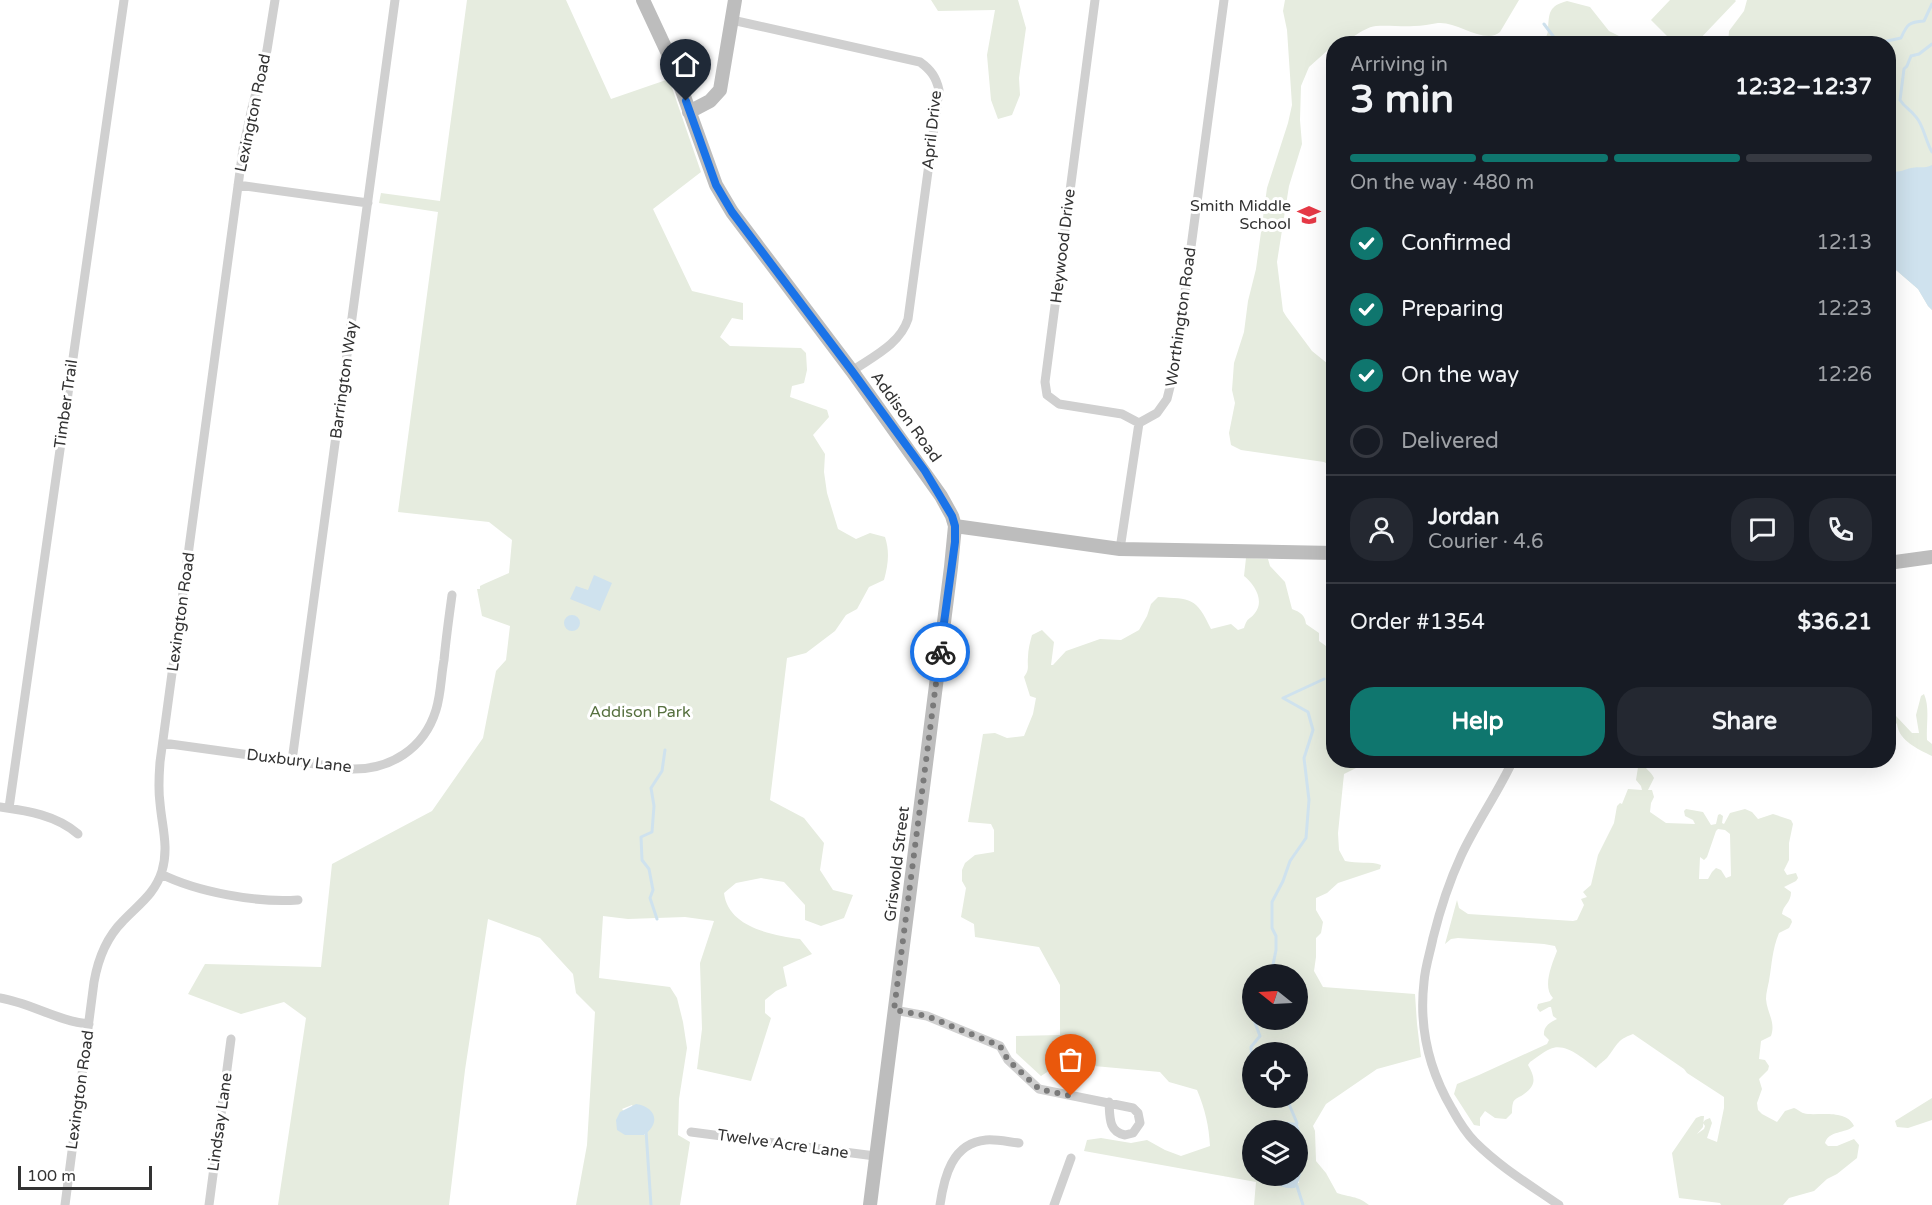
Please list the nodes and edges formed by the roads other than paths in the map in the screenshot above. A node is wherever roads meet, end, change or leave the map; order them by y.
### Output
1 (124, 0) edge
2 (274, 0) edge
3 (395, 0) edge
4 (643, 0) edge
5 (735, 0) edge
6 (1095, 0) edge
7 (1224, 0) edge
8 (732, 20) junction
9 (689, 111) junction
10 (238, 185) junction
11 (368, 203) junction
12 (852, 371) junction
13 (1139, 423) junction
14 (955, 526) junction
15 (1120, 549) junction
16 (1326, 553) edge
17 (1932, 557) edge
18 (1896, 562) edge
19 (452, 595) dead end
20 (163, 743) junction
21 (292, 761) junction
22 (1508, 768) edge
23 (4, 808) edge
24 (78, 834) dead end
25 (161, 874) junction
26 (298, 900) dead end
27 (0, 998) edge
28 (894, 1010) junction
29 (89, 1024) junction
30 (231, 1039) dead end
31 (1109, 1102) dead end
32 (691, 1132) dead end
33 (1019, 1143) dead end
34 (875, 1156) junction
35 (1071, 1158) dead end
36 (65, 1205) edge
37 (209, 1205) edge
38 (870, 1205) edge
39 (940, 1205) edge
40 (1054, 1205) edge
41 (1558, 1205) edge

1 - 23 street, Timber Trail
2 - 10 street, Lexington Road
3 - 11 street, Barrington Way
4 - 9 main road, Addison Road
5 - 8 main road
6 - 13 street, Heywood Drive
7 - 13 street, Worthington Road
8 - 9 main road
8 - 12 street, April Drive
9 - 12 main road, Addison Road
10 - 11 street
10 - 20 street, Lexington Road
11 - 21 street, Barrington Way
12 - 14 main road, Addison Road
13 - 15 street
14 - 15 main road
14 - 28 main road, Griswold Street
15 - 16 main road
17 - 18 main road
19 - 21 street, Duxbury Lane
20 - 21 street, Duxbury Lane
20 - 25 street, Lexington Road
22 - 41 street
23 - 24 street
25 - 26 street
25 - 29 street, Lexington Road
27 - 29 street
28 - 31 street
28 - 34 main road, Griswold Street
29 - 36 street, Lexington Road
30 - 37 street, Lindsay Lane
32 - 34 street, Twelve Acre Lane
33 - 39 street
34 - 38 main road, Griswold Street
35 - 40 street

